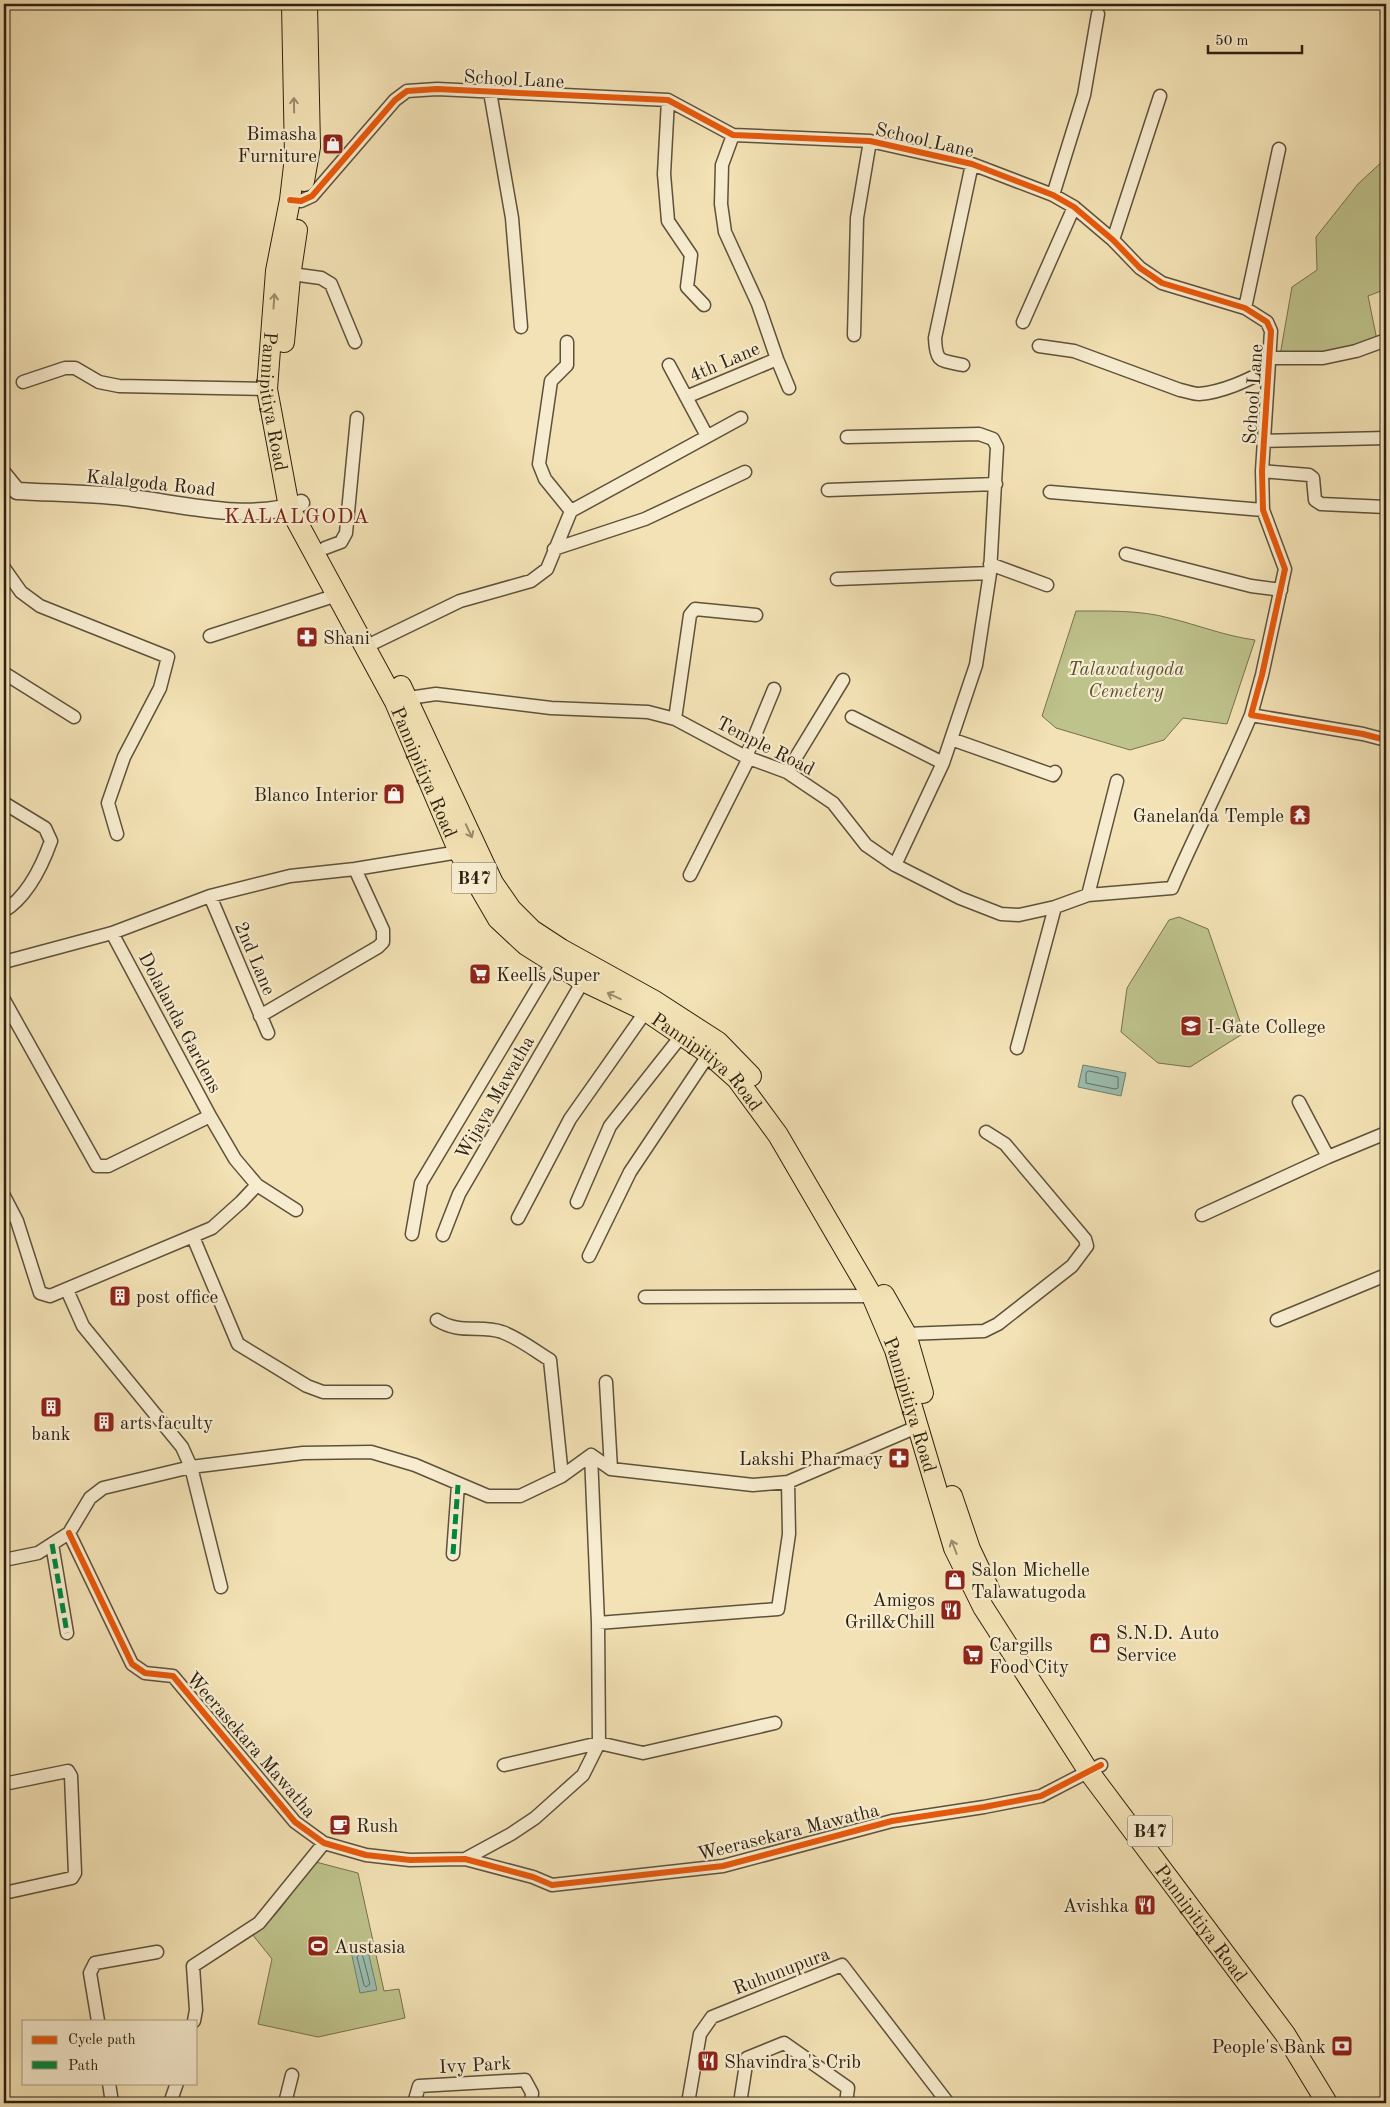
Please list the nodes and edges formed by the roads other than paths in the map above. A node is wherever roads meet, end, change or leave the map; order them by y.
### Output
1 (292, 4) edge
2 (307, 4) edge
3 (1098, 14) dead end
4 (490, 92) junction
5 (1160, 96) dead end
6 (668, 100) junction
7 (733, 135) junction
8 (870, 141) junction
9 (1279, 149) dead end
10 (972, 164) junction
11 (1053, 195) junction
12 (296, 200) junction
13 (1074, 207) junction
14 (1113, 240) junction
15 (290, 277) junction
16 (704, 305) dead end
17 (1245, 308) junction
18 (1023, 322) dead end
19 (521, 327) dead end
20 (854, 335) dead end
21 (1386, 340) edge
22 (355, 342) dead end
23 (567, 342) dead end
24 (1039, 346) dead end
25 (777, 359) junction
26 (1268, 364) junction
27 (669, 365) dead end
28 (963, 365) dead end
29 (23, 382) dead end
30 (789, 388) dead end
31 (267, 390) junction
32 (686, 397) junction
33 (356, 418) dead end
34 (741, 418) dead end
35 (706, 436) junction
36 (847, 436) dead end
37 (1386, 438) edge
38 (1264, 441) junction
39 (1262, 470) junction
40 (745, 472) dead end
41 (4, 475) edge
42 (996, 484) junction
43 (828, 490) dead end
44 (1050, 492) dead end
45 (295, 505) junction
46 (1386, 507) edge
47 (1263, 510) junction
48 (571, 511) junction
49 (325, 548) junction
50 (554, 550) junction
51 (1126, 554) dead end
52 (4, 568) edge
53 (990, 568) junction
54 (837, 579) dead end
55 (1047, 585) dead end
56 (1280, 590) junction
57 (337, 595) junction
58 (756, 614) dead end
59 (210, 636) dead end
60 (370, 644) junction
61 (4, 673) edge
62 (843, 680) dead end
63 (774, 689) dead end
64 (401, 700) junction
65 (1251, 715) junction
66 (74, 717) dead end
67 (852, 717) dead end
68 (675, 719) junction
69 (951, 739) junction
70 (1386, 740) edge
71 (748, 758) junction
72 (944, 763) junction
73 (787, 772) junction
74 (1055, 772) dead end
75 (1117, 781) dead end
76 (4, 803) edge
77 (117, 834) dead end
78 (459, 852) junction
79 (895, 866) junction
80 (355, 870) junction
81 (690, 875) dead end
82 (1172, 888) joint
83 (1088, 894) junction
84 (210, 896) junction
85 (1055, 907) junction
86 (4, 911) edge
87 (112, 933) junction
88 (4, 962) edge
89 (553, 962) junction
90 (583, 981) junction
91 (4, 1000) edge
92 (646, 1011) junction
93 (260, 1016) junction
94 (268, 1033) dead end
95 (682, 1035) junction
96 (1017, 1048) dead end
97 (709, 1054) junction
98 (1299, 1102) dead end
99 (210, 1116) junction
100 (986, 1132) dead end
101 (1386, 1133) edge
102 (1328, 1158) junction
103 (257, 1185) junction
104 (4, 1196) edge
105 (577, 1202) dead end
106 (296, 1210) dead end
107 (1202, 1215) dead end
108 (518, 1218) dead end
109 (412, 1234) dead end
110 (444, 1235) dead end
111 (193, 1237) junction
112 (589, 1256) dead end
113 (1386, 1275) edge
114 (67, 1290) junction
115 (872, 1296) junction
116 (646, 1297) dead end
117 (437, 1320) dead end
118 (1278, 1320) dead end
119 (906, 1334) junction
120 (606, 1382) dead end
121 (386, 1392) dead end
122 (919, 1426) junction
123 (591, 1455) junction
124 (191, 1467) junction
125 (611, 1469) junction
126 (562, 1476) junction
127 (788, 1482) junction
128 (458, 1485) junction
129 (69, 1533) junction
130 (52, 1544) junction
131 (453, 1554) dead end
132 (4, 1560) edge
133 (221, 1587) dead end
134 (598, 1623) junction
135 (67, 1633) dead end
136 (775, 1723) dead end
137 (599, 1743) junction
138 (504, 1765) dead end
139 (1095, 1768) junction
140 (4, 1784) edge
141 (324, 1842) junction
142 (465, 1859) junction
143 (4, 1893) edge
144 (157, 1952) dead end
145 (98, 2020) edge
146 (194, 2020) edge
147 (292, 2074) dead end
148 (109, 2084) edge
149 (177, 2084) edge
150 (112, 2103) edge
151 (170, 2103) edge
152 (285, 2103) edge
153 (414, 2103) edge
154 (531, 2103) edge
155 (688, 2103) edge
156 (740, 2103) edge
157 (846, 2103) edge
158 (948, 2103) edge
159 (1327, 2103) edge
160 (1343, 2103) edge

12 -> 1 main road, Pannipitiya Road / B47
2 - 12 main road, Pannipitiya Road / B47
3 - 11 street
4 - 6 street, School Lane
4 - 12 street, School Lane
4 - 19 street
5 - 14 street
6 - 7 street, School Lane
6 - 16 street
7 - 8 street, School Lane
7 - 25 street
8 - 10 street, School Lane
8 - 20 street
9 - 17 street
10 - 11 street, School Lane
10 - 28 street
11 - 13 street, School Lane
12 - 15 main road, Pannipitiya Road / B47
31 -> 12 main road, Pannipitiya Road / B47
13 - 14 street, School Lane
13 - 18 street
14 - 17 street, School Lane
15 - 22 street
15 - 45 main road, Pannipitiya Road / B47
17 - 26 street, School Lane
21 - 26 street
23 - 48 street
24 - 26 street
25 - 30 street
25 - 32 street, 4th Lane
26 - 38 street, School Lane
27 - 32 street
29 - 31 street
31 - 45 main road, Pannipitiya Road / B47
32 - 35 street
33 - 49 street
34 - 35 street
35 - 48 street
36 - 42 street
37 - 38 street
38 - 39 street, School Lane
39 - 46 street
39 - 47 street, School Lane
40 - 50 street
41 - 45 street, Kalalgoda Road
42 - 43 street
42 - 53 street
44 - 47 street
45 - 49 main road, Pannipitiya Road / B47
45 - 57 main road, Pannipitiya Road / B47
47 - 56 street, School Lane
48 - 50 street
49 - 60 main road, Pannipitiya Road / B47
50 - 60 street
51 - 56 street
52 - 77 street
53 - 54 street
53 - 55 street
53 - 69 street
56 - 65 street, School Lane
57 - 59 street
57 - 60 main road, Pannipitiya Road / B47
58 - 68 street
60 - 64 main road, Pannipitiya Road / B47
61 - 66 street
62 - 73 street
63 - 71 street
64 - 68 street, Temple Road
64 - 78 main road, Pannipitiya Road / B47
64 -> 119 main road, Pannipitiya Road / B47
65 - 70 street
65 - 82 street, School Lane
67 - 72 street
68 - 71 street, Temple Road
69 - 72 street
69 - 74 street
71 - 73 street, Temple Road
71 - 81 street
72 - 79 street
73 - 79 street, Temple Road
75 - 83 street
76 - 86 street
78 - 80 street
78 - 89 main road, Pannipitiya Road / B47
79 - 85 street, Temple Road
80 - 84 street
80 - 93 street
82 - 83 street, Temple Road
83 - 85 street, Temple Road
84 - 87 street
84 - 93 street, 2nd Lane
85 - 96 street
87 - 88 street
87 - 99 street, Dolalanda Gardens
89 - 90 main road, Pannipitiya Road / B47
89 - 109 street
92 -> 90 main road, Pannipitiya Road / B47
90 - 110 street, Wijaya Mawatha
91 - 99 street, Dolalanda Gardens
92 - 95 main road, Pannipitiya Road / B47
92 - 108 street
93 - 94 street, 2nd Lane
95 - 97 main road, Pannipitiya Road / B47
95 - 105 street
97 - 112 street
97 - 115 main road, Pannipitiya Road / B47
98 - 102 street
99 - 103 street
100 - 119 street
101 - 102 street
102 - 107 street
103 - 106 street
103 - 111 street
104 - 114 street
111 - 114 street
111 - 121 street
113 - 118 street
114 - 124 street
115 - 116 street
115 - 122 main road, Pannipitiya Road / B47
117 - 126 street
119 - 139 main road, Pannipitiya Road / B47
120 - 125 street
122 - 127 street
139 -> 122 main road, Pannipitiya Road / B47
123 - 125 street
123 - 126 street
123 - 134 street
124 - 128 street
124 - 129 street
124 - 133 street
125 - 127 street
126 - 128 street
127 - 134 street
128 - 131 street
129 - 130 street
129 - 141 street, Weerasekara Mawatha
130 - 132 street
130 - 135 street
134 - 137 street
136 - 137 street
137 - 138 street
137 - 142 street
139 - 142 street, Weerasekara Mawatha
139 - 159 main road, Pannipitiya Road / B47
139 - 160 main road, Pannipitiya Road / B47
140 - 143 street
141 - 142 street, Weerasekara Mawatha
141 - 146 street
144 - 145 street
147 - 152 street
148 - 150 street
149 - 151 street
153 - 154 street, Ivy Park
155 - 158 street, Ruhunupura
156 - 157 street

